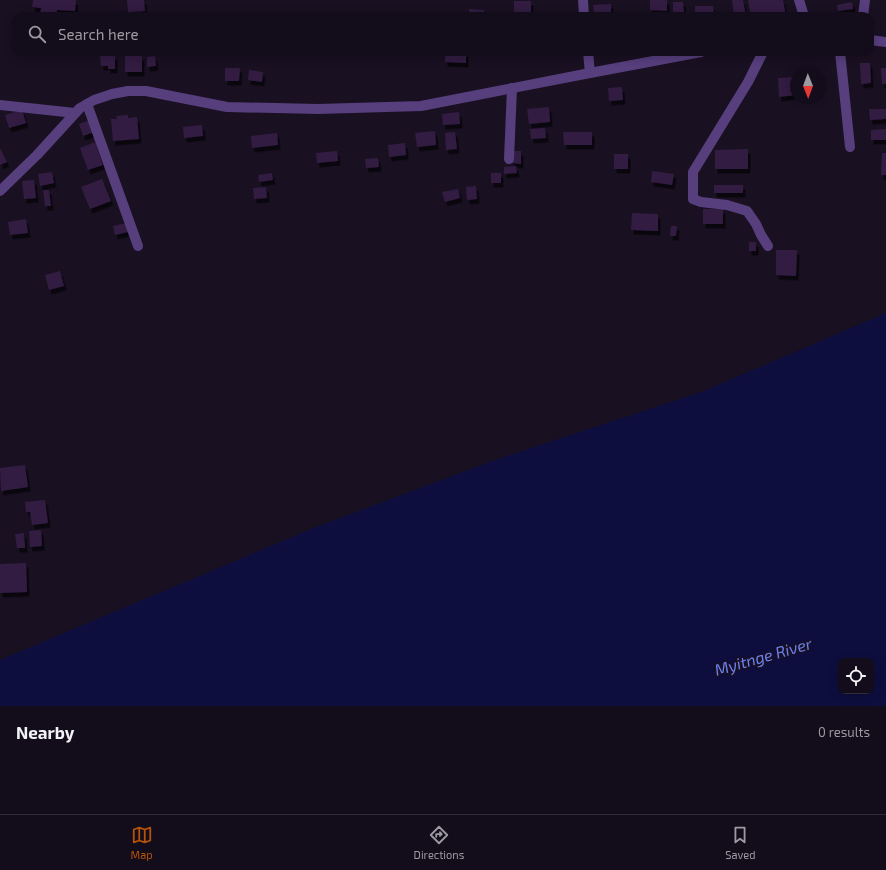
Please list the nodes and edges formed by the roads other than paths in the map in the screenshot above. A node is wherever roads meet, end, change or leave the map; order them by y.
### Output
1 (583, 0) edge
2 (799, 0) edge
3 (865, 0) edge
4 (584, 12) edge
5 (803, 12) edge
6 (863, 12) edge
7 (874, 40) edge
8 (886, 42) edge
9 (588, 56) edge
10 (680, 56) edge
11 (761, 56) edge
12 (840, 56) edge
13 (590, 73) junction
14 (512, 88) junction
15 (88, 104) junction
16 (0, 105) edge
17 (74, 113) junction
18 (850, 147) dead end
19 (509, 159) dead end
20 (0, 191) edge
21 (138, 246) dead end
22 (768, 246) dead end

1 - 4 street
2 - 5 street
3 - 6 street
7 - 8 street
9 - 13 street
10 - 13 street
11 - 22 street
12 - 18 street
13 - 14 street
14 - 15 street
14 - 19 street
15 - 17 street
15 - 21 street
16 - 17 street
17 - 20 street

